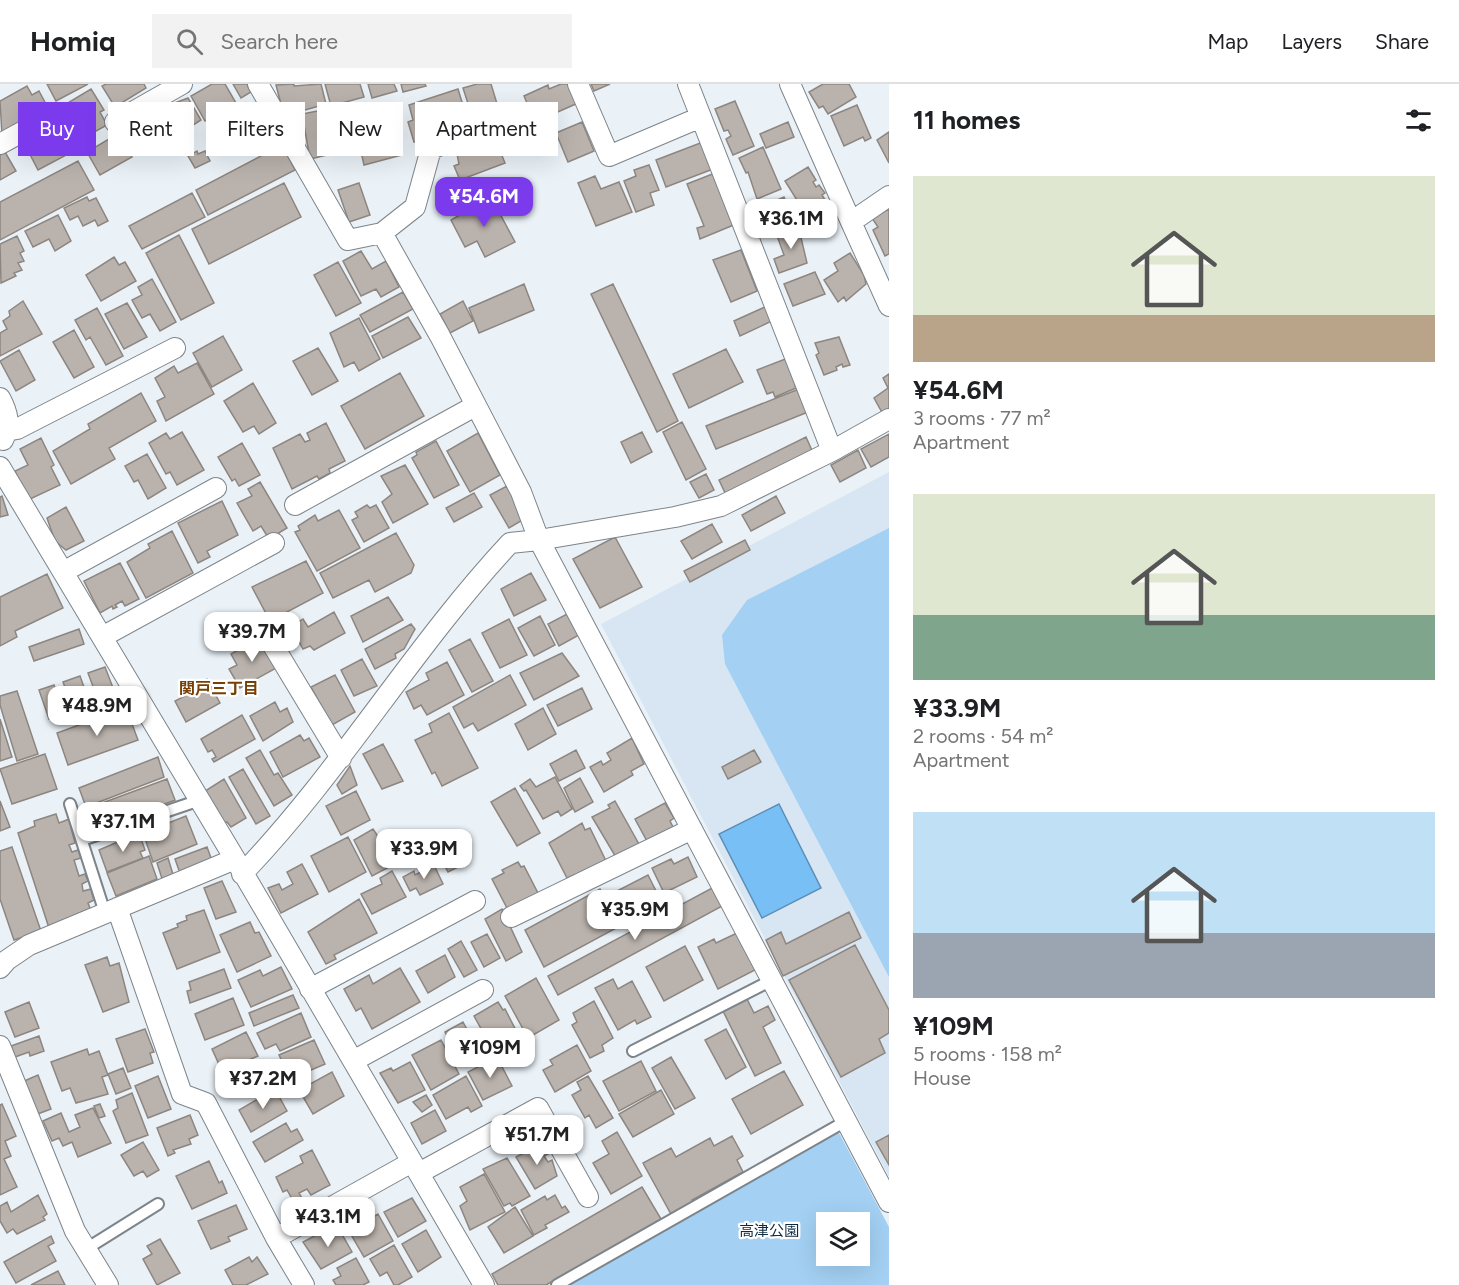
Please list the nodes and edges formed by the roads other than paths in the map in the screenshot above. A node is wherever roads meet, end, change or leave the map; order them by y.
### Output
1 (182, 84) edge
2 (258, 84) edge
3 (578, 84) edge
4 (688, 84) edge
5 (790, 84) edge
6 (150, 102) edge
7 (701, 117) junction
8 (18, 134) edge
9 (0, 144) edge
10 (429, 156) edge
11 (889, 196) edge
12 (851, 222) junction
13 (382, 233) junction
14 (889, 306) edge
15 (175, 348) dead end
16 (0, 398) edge
17 (475, 406) junction
18 (889, 419) edge
19 (3, 436) edge
20 (832, 451) junction
21 (0, 467) edge
22 (216, 488) dead end
23 (295, 505) dead end
24 (539, 540) junction
25 (274, 543) dead end
26 (63, 572) junction
27 (102, 637) junction
28 (271, 642) dead end
29 (341, 758) junction
30 (200, 800) junction
31 (70, 804) dead end
32 (692, 829) junction
33 (82, 840) junction
34 (239, 867) junction
35 (475, 901) dead end
36 (111, 911) junction
37 (511, 917) dead end
38 (0, 968) edge
39 (772, 980) junction
40 (310, 989) junction
41 (483, 990) dead end
42 (0, 1046) edge
43 (633, 1051) dead end
44 (352, 1061) junction
45 (846, 1121) junction
46 (416, 1168) junction
47 (588, 1197) dead end
48 (889, 1202) edge
49 (158, 1204) dead end
50 (276, 1238) junction
51 (86, 1249) junction
52 (108, 1285) edge
53 (304, 1285) edge
54 (484, 1285) edge
55 (557, 1285) edge

1 - 6 street
2 - 13 street
3 - 7 street
4 - 7 street
5 - 12 street
7 - 20 street
8 - 9 street
10 - 13 street
11 - 12 street
12 - 14 street
13 - 17 street
15 - 19 street
16 - 19 street
17 - 23 street
17 - 24 street
18 - 20 street
20 - 24 street
21 - 26 street
22 - 26 street
24 - 29 street
24 - 32 street
25 - 27 street
26 - 27 street
27 - 30 street
28 - 29 street
29 - 34 street
30 - 33 lane
30 - 34 street
31 - 33 lane
32 - 37 street
32 - 39 street
33 - 36 lane
34 - 36 street
34 - 40 street
35 - 40 street
36 - 38 street
36 - 50 street
39 - 43 lane
39 - 45 street
40 - 44 street
41 - 44 street
42 - 51 street
44 - 46 street
45 - 48 street
45 - 55 lane
46 - 47 street
46 - 50 street
46 - 54 street
49 - 51 lane
50 - 53 street
51 - 52 street

